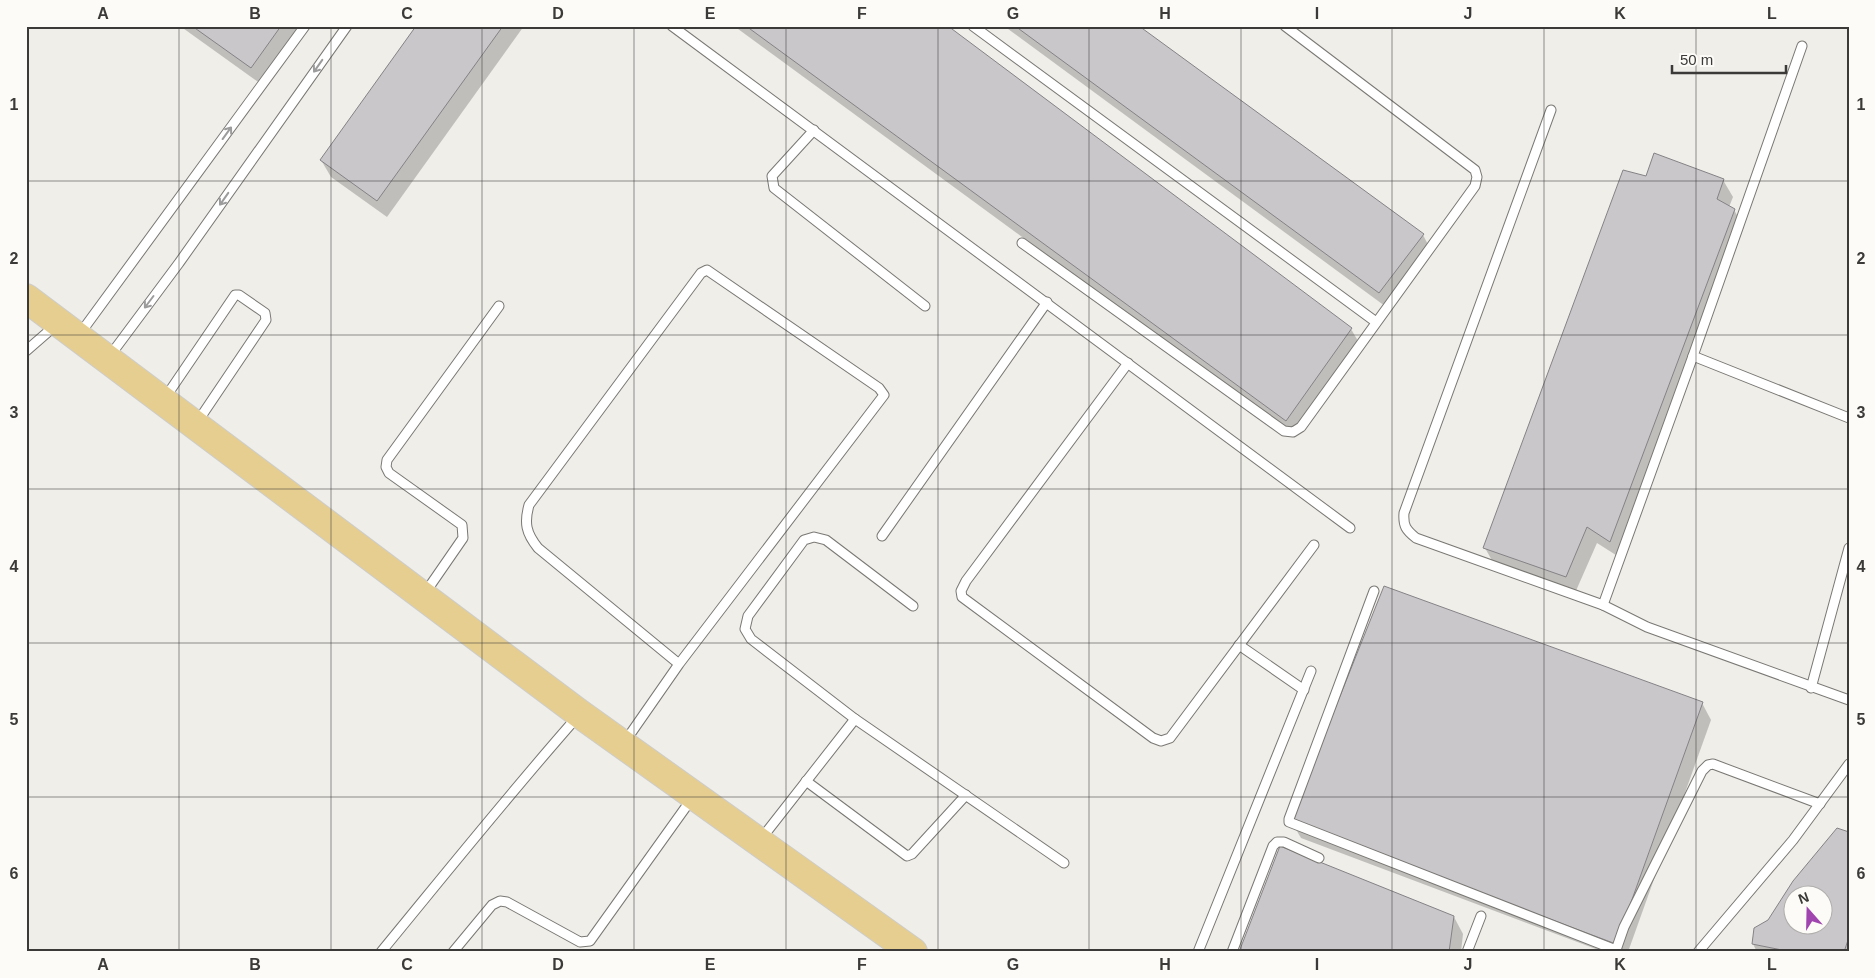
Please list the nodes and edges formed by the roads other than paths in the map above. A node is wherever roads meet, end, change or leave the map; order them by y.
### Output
1 (305, 26) edge
2 (347, 26) edge
3 (672, 26) edge
4 (973, 26) edge
5 (1285, 26) edge
6 (1802, 46) dead end
7 (1551, 110) dead end
8 (814, 130) junction
9 (1022, 243) dead end
10 (26, 298) edge
11 (1047, 302) junction
12 (498, 306) dead end
13 (924, 306) dead end
14 (1376, 322) junction
15 (69, 329) junction
16 (26, 351) edge
17 (1693, 356) junction
18 (108, 358) junction
19 (1128, 363) junction
20 (164, 400) junction
21 (1849, 418) edge
22 (196, 424) junction
23 (1350, 528) dead end
24 (882, 536) dead end
25 (1314, 545) dead end
26 (1849, 548) edge
27 (1374, 591) dead end
28 (423, 595) junction
29 (1603, 605) junction
30 (913, 606) dead end
31 (1239, 645) junction
32 (679, 664) junction
33 (1311, 671) dead end
34 (1811, 688) junction
35 (1304, 690) junction
36 (1849, 700) edge
37 (580, 714) junction
38 (855, 719) junction
39 (623, 744) junction
40 (1849, 764) edge
41 (806, 781) junction
42 (694, 795) junction
43 (966, 795) junction
44 (1820, 804) junction
45 (759, 841) junction
46 (1319, 858) dead end
47 (1064, 863) dead end
48 (1481, 916) dead end
49 (1617, 951) edge
50 (380, 952) edge
51 (453, 952) edge
52 (913, 952) edge
53 (1198, 952) edge
54 (1232, 952) edge
55 (1467, 952) edge
56 (1698, 952) edge

15 -> 1 lane
2 -> 18 lane
3 - 8 lane
4 - 14 lane
5 - 14 lane
6 - 17 lane
7 - 29 lane
8 - 11 lane
8 - 13 lane
9 - 14 lane
10 - 15 highway
11 - 19 lane
11 - 24 lane
12 - 28 lane
15 - 16 lane
15 - 18 highway
17 - 21 lane
17 - 29 lane
18 - 20 highway
19 - 23 lane
19 - 31 lane
20 - 22 highway
20 - 22 lane
22 - 28 highway
25 - 31 lane
26 - 34 lane
27 - 49 lane
28 - 37 highway
29 - 34 lane
30 - 38 lane
31 - 35 lane
32 - 32 lane
32 - 39 lane
33 - 35 lane
34 - 36 lane
35 - 53 lane
37 - 39 highway
37 - 50 lane
38 - 41 lane
38 - 43 lane
39 - 42 highway
40 - 44 lane
41 - 43 lane
41 - 45 lane
42 - 45 highway
42 - 51 lane
43 - 47 lane
44 - 49 lane
44 - 56 lane
45 - 52 highway
46 - 54 lane
48 - 55 lane

